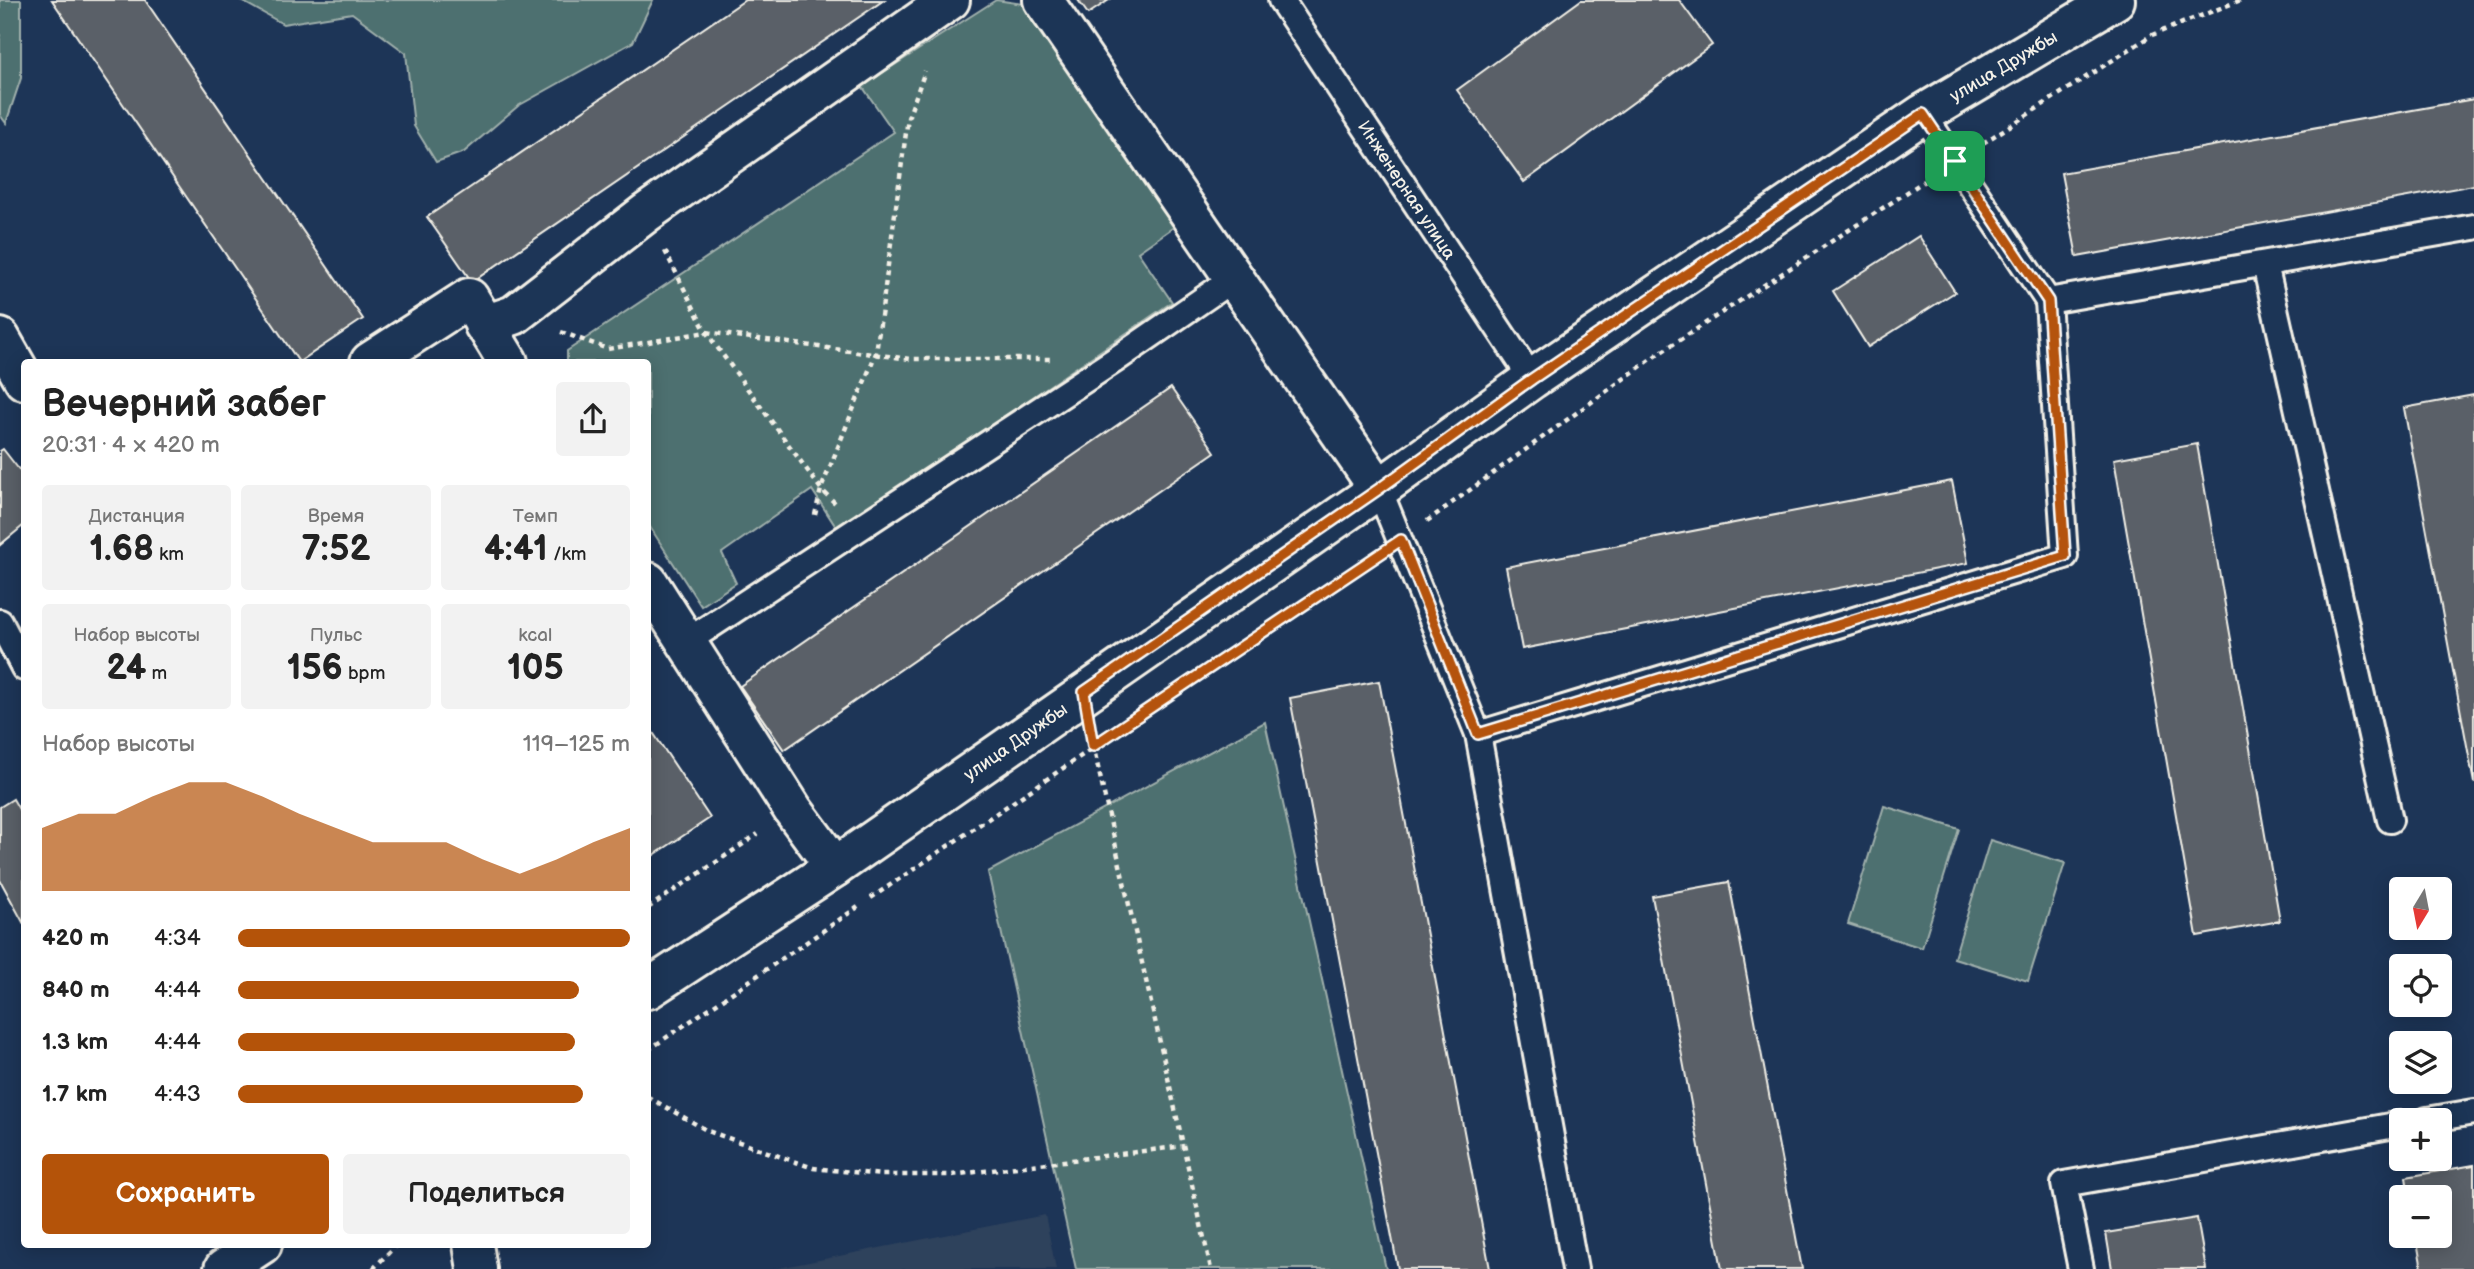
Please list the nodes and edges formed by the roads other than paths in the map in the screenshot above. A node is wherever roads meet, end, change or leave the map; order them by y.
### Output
1 (950, 0) edge
2 (1043, 0) edge
3 (1281, 0) edge
4 (2115, 0) edge
5 (1923, 114) junction
6 (2474, 227) edge
7 (2265, 264) junction
8 (1234, 278) junction
9 (2048, 301) junction
10 (499, 320) junction
11 (0, 338) edge
12 (375, 359) edge
13 (507, 359) edge
14 (21, 375) edge
15 (1532, 379) junction
16 (1379, 489) junction
17 (651, 587) edge
18 (0, 622) edge
19 (686, 642) junction
20 (21, 662) edge
21 (1478, 734) junction
22 (2390, 820) dead end
23 (835, 867) junction
24 (651, 987) edge
25 (2474, 1112) edge
26 (2452, 1116) edge
27 (2389, 1127) edge
28 (256, 1248) edge
29 (474, 1248) edge
30 (224, 1269) edge
31 (477, 1269) edge
32 (1576, 1269) edge
33 (2081, 1269) edge

1 - 10 street
2 - 8 street
3 - 15 lane, Инженерная улица
4 - 5 street, улица Дружбы
5 - 9 lane
5 - 15 street, улица Дружбы
6 - 7 lane
7 - 9 lane
7 - 22 lane
8 - 16 street
8 - 19 lane
9 - 21 lane
10 - 12 street
10 - 13 street
11 - 14 street
15 - 16 street, улица Дружбы
16 - 21 lane
16 - 23 street, улица Дружбы
17 - 19 street
18 - 20 lane
19 - 23 street
21 - 32 lane
23 - 24 street, улица Дружбы
25 - 26 lane
27 - 33 lane
28 - 30 street
29 - 31 street

